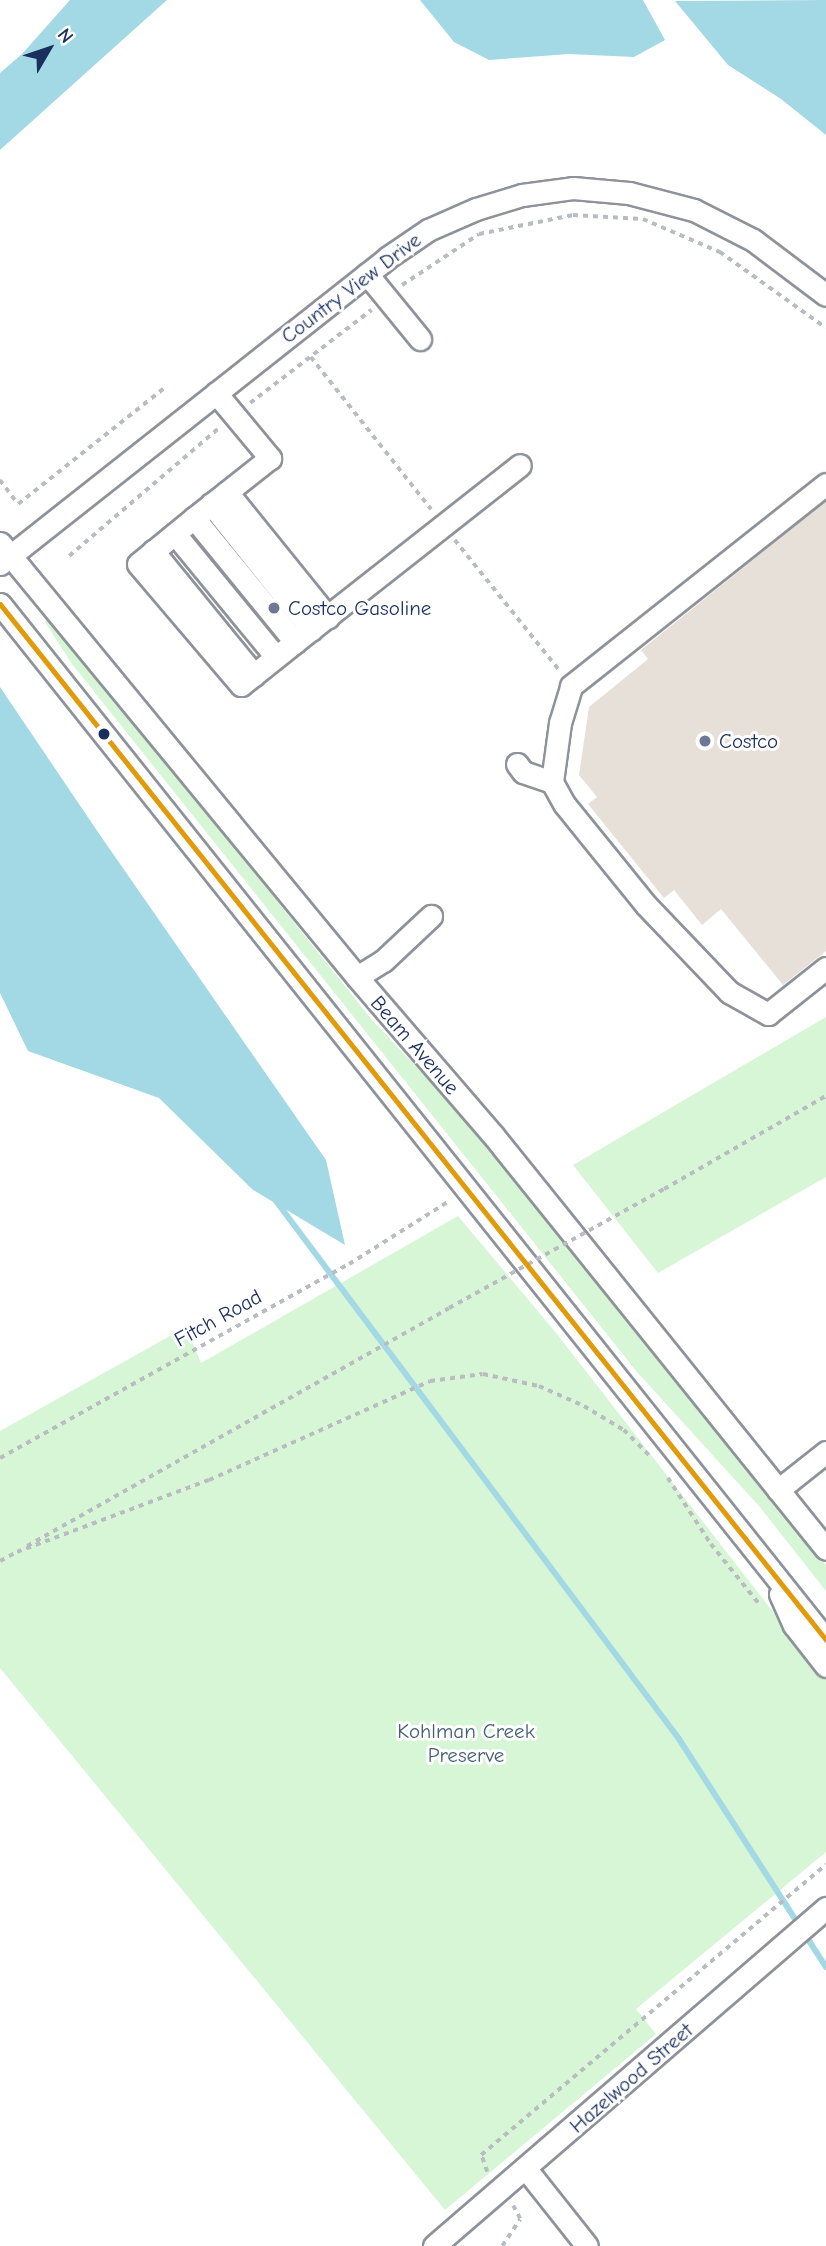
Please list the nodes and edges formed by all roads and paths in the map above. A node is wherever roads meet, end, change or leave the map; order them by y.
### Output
1 (366, 274) junction
2 (826, 295) edge
3 (420, 339) dead end
4 (167, 386) dead end
5 (216, 393) junction
6 (520, 465) dead end
7 (0, 480) edge
8 (826, 484) edge
9 (219, 498) junction
10 (194, 518) junction
11 (175, 534) junction
12 (3, 554) edge
13 (0, 604) edge
14 (311, 630) junction
15 (276, 657) junction
16 (517, 764) dead end
17 (552, 782) junction
18 (431, 916) dead end
19 (826, 968) edge
20 (357, 977) junction
21 (826, 1096) edge
22 (449, 1200) dead end
23 (826, 1452) edge
24 (651, 1457) dead end
25 (0, 1458) edge
26 (667, 1477) dead end
27 (778, 1490) junction
28 (826, 1549) edge
29 (17, 1552) junction
30 (0, 1561) edge
31 (766, 1564) junction
32 (769, 1615) dead end
33 (826, 1640) edge
34 (826, 1666) edge
35 (826, 1864) edge
36 (826, 1908) edge
37 (526, 2169) junction
38 (500, 2190) junction
39 (434, 2246) edge
40 (502, 2246) edge
41 (587, 2246) edge

1 - 2 street, Country View Drive
1 - 3 street
1 - 5 street, Country View Drive
4 - 7 path
5 - 9 street
5 - 12 street, Country View Drive
6 - 14 street
8 - 17 street
9 - 10 street
9 - 14 street
10 - 11 street
10 - 14 street
11 - 15 street
11 - 15 street
12 - 20 street, Beam Avenue
13 - 31 street
14 - 15 street
16 - 17 street
17 - 19 street
18 - 20 street
20 - 27 street, Beam Avenue
21 - 29 path, bridge
22 - 25 path, Fitch Road
23 - 27 street
24 - 29 path
26 - 32 path
27 - 28 street, Beam Avenue
29 - 30 path
31 - 33 street
31 - 34 street
35 - 38 path
36 - 37 street, Hazelwood Street
37 - 38 street, Hazelwood Street
37 - 41 street
38 - 39 street, Hazelwood Street
38 - 40 path

